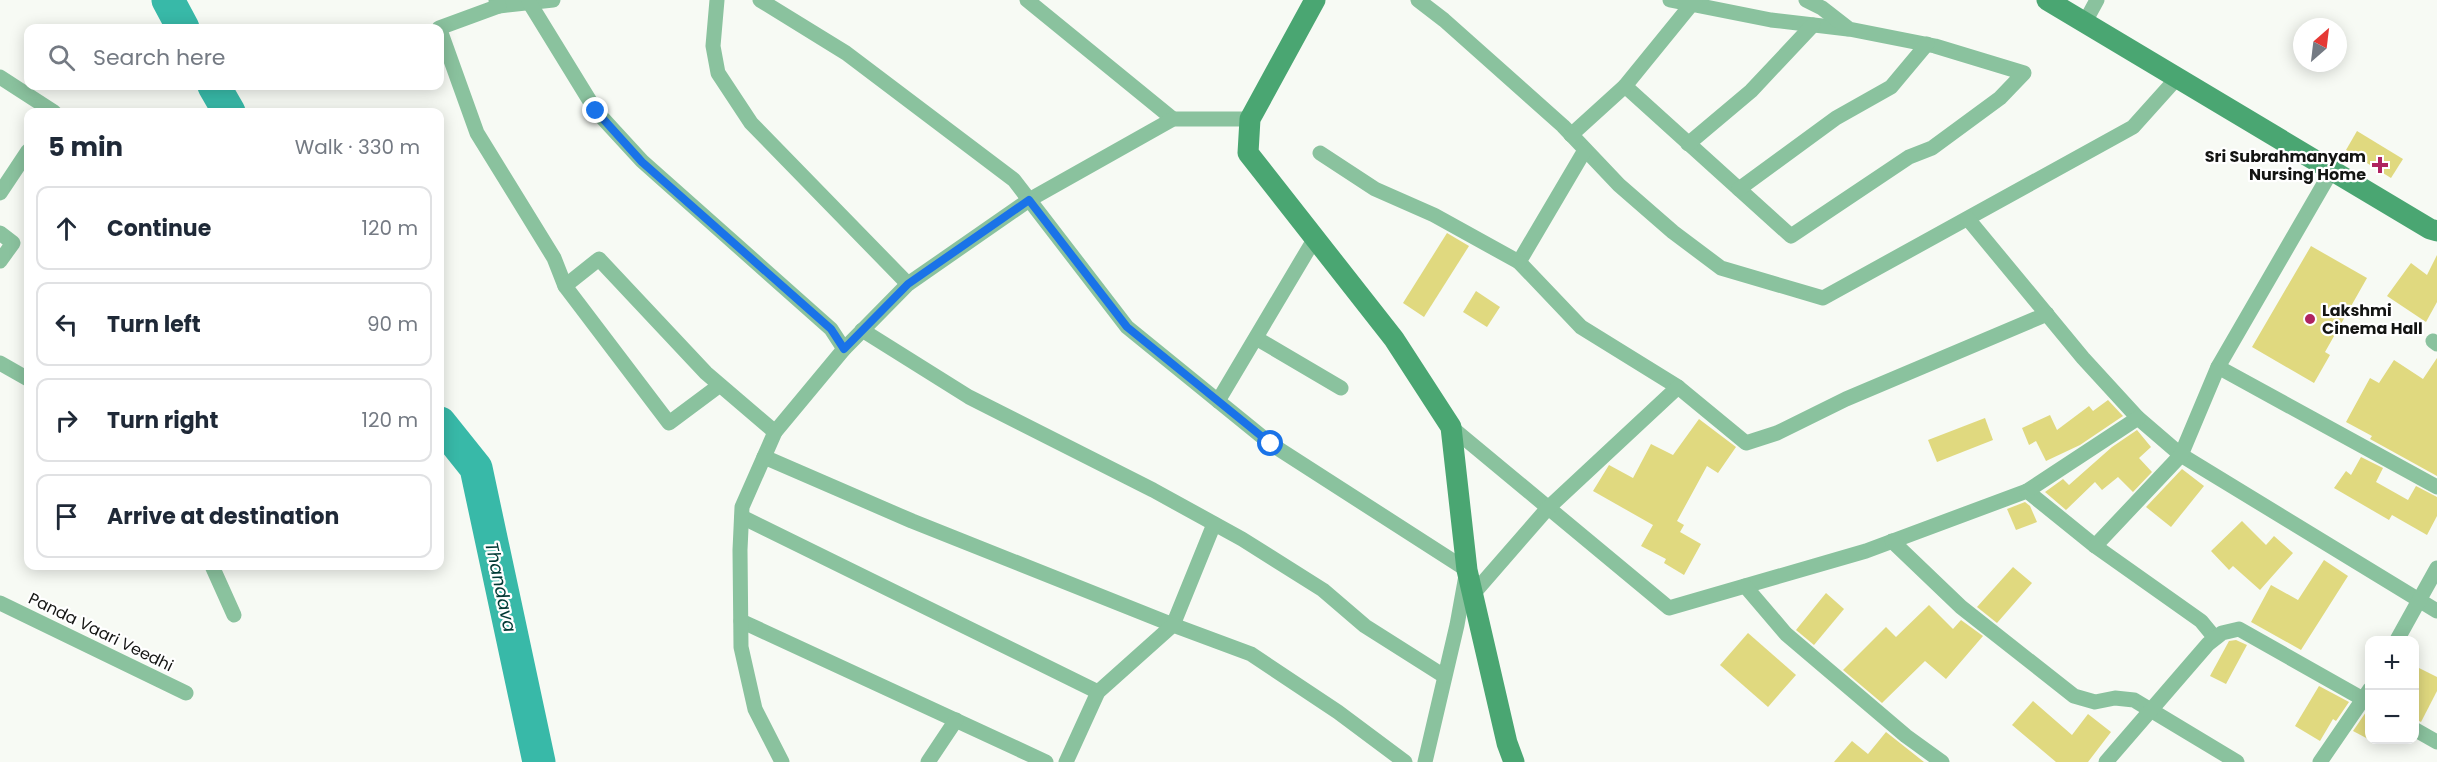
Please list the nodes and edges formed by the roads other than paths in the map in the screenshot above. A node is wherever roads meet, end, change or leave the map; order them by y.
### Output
1 (553, 0) edge
2 (717, 0) edge
3 (760, 0) edge
4 (1027, 0) edge
5 (1315, 0) edge
6 (1418, 0) edge
7 (1670, 0) edge
8 (1806, 0) edge
9 (2047, 0) edge
10 (2097, 0) edge
11 (529, 2) junction
12 (1694, 2) edge
13 (498, 3) edge
14 (2085, 22) junction
15 (1813, 25) junction
16 (444, 27) edge
17 (1850, 29) junction
18 (444, 43) edge
19 (1927, 44) junction
20 (0, 77) edge
21 (2177, 78) junction
22 (1625, 86) junction
23 (48, 108) edge
24 (1250, 118) junction
25 (1173, 119) junction
26 (1571, 135) junction
27 (1688, 144) junction
28 (1585, 150) junction
29 (1320, 153) dead end
30 (24, 157) edge
31 (2332, 170) junction
32 (1739, 189) junction
33 (0, 193) edge
34 (1029, 200) junction
35 (1968, 219) junction
36 (2437, 231) edge
37 (0, 233) edge
38 (1316, 238) junction
39 (0, 261) edge
40 (1519, 262) junction
41 (908, 284) junction
42 (565, 286) junction
43 (2047, 314) junction
44 (862, 330) junction
45 (1256, 338) junction
46 (844, 349) junction
47 (0, 363) edge
48 (2218, 367) junction
49 (24, 378) edge
50 (720, 385) junction
51 (1678, 387) junction
52 (1341, 388) dead end
53 (1218, 401) junction
54 (2138, 418) junction
55 (1451, 427) junction
56 (775, 432) junction
57 (2181, 455) junction
58 (764, 457) junction
59 (2437, 487) edge
60 (2027, 491) junction
61 (1547, 509) junction
62 (741, 518) junction
63 (1214, 524) junction
64 (1892, 541) junction
65 (2095, 546) junction
66 (2437, 568) edge
67 (214, 570) edge
68 (1467, 570) junction
69 (1745, 586) junction
70 (1473, 594) junction
71 (2419, 601) junction
72 (0, 603) edge
73 (2437, 611) edge
74 (234, 615) dead end
75 (741, 621) junction
76 (1173, 625) junction
77 (2399, 636) edge
78 (2215, 638) junction
79 (1444, 676) junction
80 (1098, 692) junction
81 (186, 693) dead end
82 (2365, 696) edge
83 (2365, 702) edge
84 (2150, 710) junction
85 (956, 720) junction
86 (2419, 731) edge
87 (2437, 742) edge
88 (782, 762) edge
89 (928, 762) edge
90 (1046, 762) edge
91 (1066, 762) edge
92 (1406, 762) edge
93 (1425, 762) edge
94 (1514, 762) edge
95 (1942, 762) edge
96 (2106, 762) edge
97 (2237, 762) edge
98 (2320, 762) edge

1 - 11 street
2 - 41 street
3 - 34 street
4 - 25 street
5 - 24 main road
6 - 26 street
7 - 12 street
8 - 17 street
9 - 14 main road
10 - 14 street
11 - 13 street
11 - 46 street
12 - 15 street
12 - 22 street
13 - 16 street
14 - 21 main road
15 - 17 street
15 - 27 street
17 - 19 street
18 - 42 street
19 - 32 street
19 - 32 street
20 - 23 street
21 - 31 main road
21 - 35 street
22 - 26 street
22 - 27 street
24 - 25 street
24 - 38 main road
25 - 34 street
26 - 28 street
27 - 32 street
28 - 35 street
28 - 40 street
29 - 40 street
30 - 33 street
31 - 36 main road
31 - 48 street
34 - 41 street
34 - 53 street
35 - 43 street
37 - 39 street
38 - 45 street
38 - 55 main road
40 - 51 street
41 - 44 street
42 - 50 street
42 - 50 street
43 - 51 street
43 - 54 street
44 - 46 street
44 - 63 street
45 - 52 street
45 - 53 street
46 - 56 street
47 - 49 street
48 - 57 street
48 - 59 street
50 - 56 street
51 - 61 street
53 - 68 street
54 - 57 street
54 - 60 street
55 - 61 street
55 - 68 main road
56 - 58 street
57 - 65 street
57 - 71 street
58 - 62 street
58 - 76 street
60 - 64 street
60 - 65 street
61 - 69 street
61 - 70 street
62 - 75 street
62 - 80 street
63 - 76 street
63 - 79 street
64 - 69 street
64 - 84 street
65 - 78 street
66 - 71 street
67 - 74 street
68 - 70 main road
68 - 79 street
69 - 95 street
70 - 94 main road
71 - 73 street
71 - 77 street
72 - 81 street, Panda Vaari Veedhi
75 - 85 street
75 - 88 street
76 - 80 street
76 - 92 street
78 - 82 street
78 - 84 street
79 - 93 street
80 - 91 street
83 - 98 street
84 - 96 street
84 - 97 street
85 - 89 street
85 - 90 street
86 - 87 street

